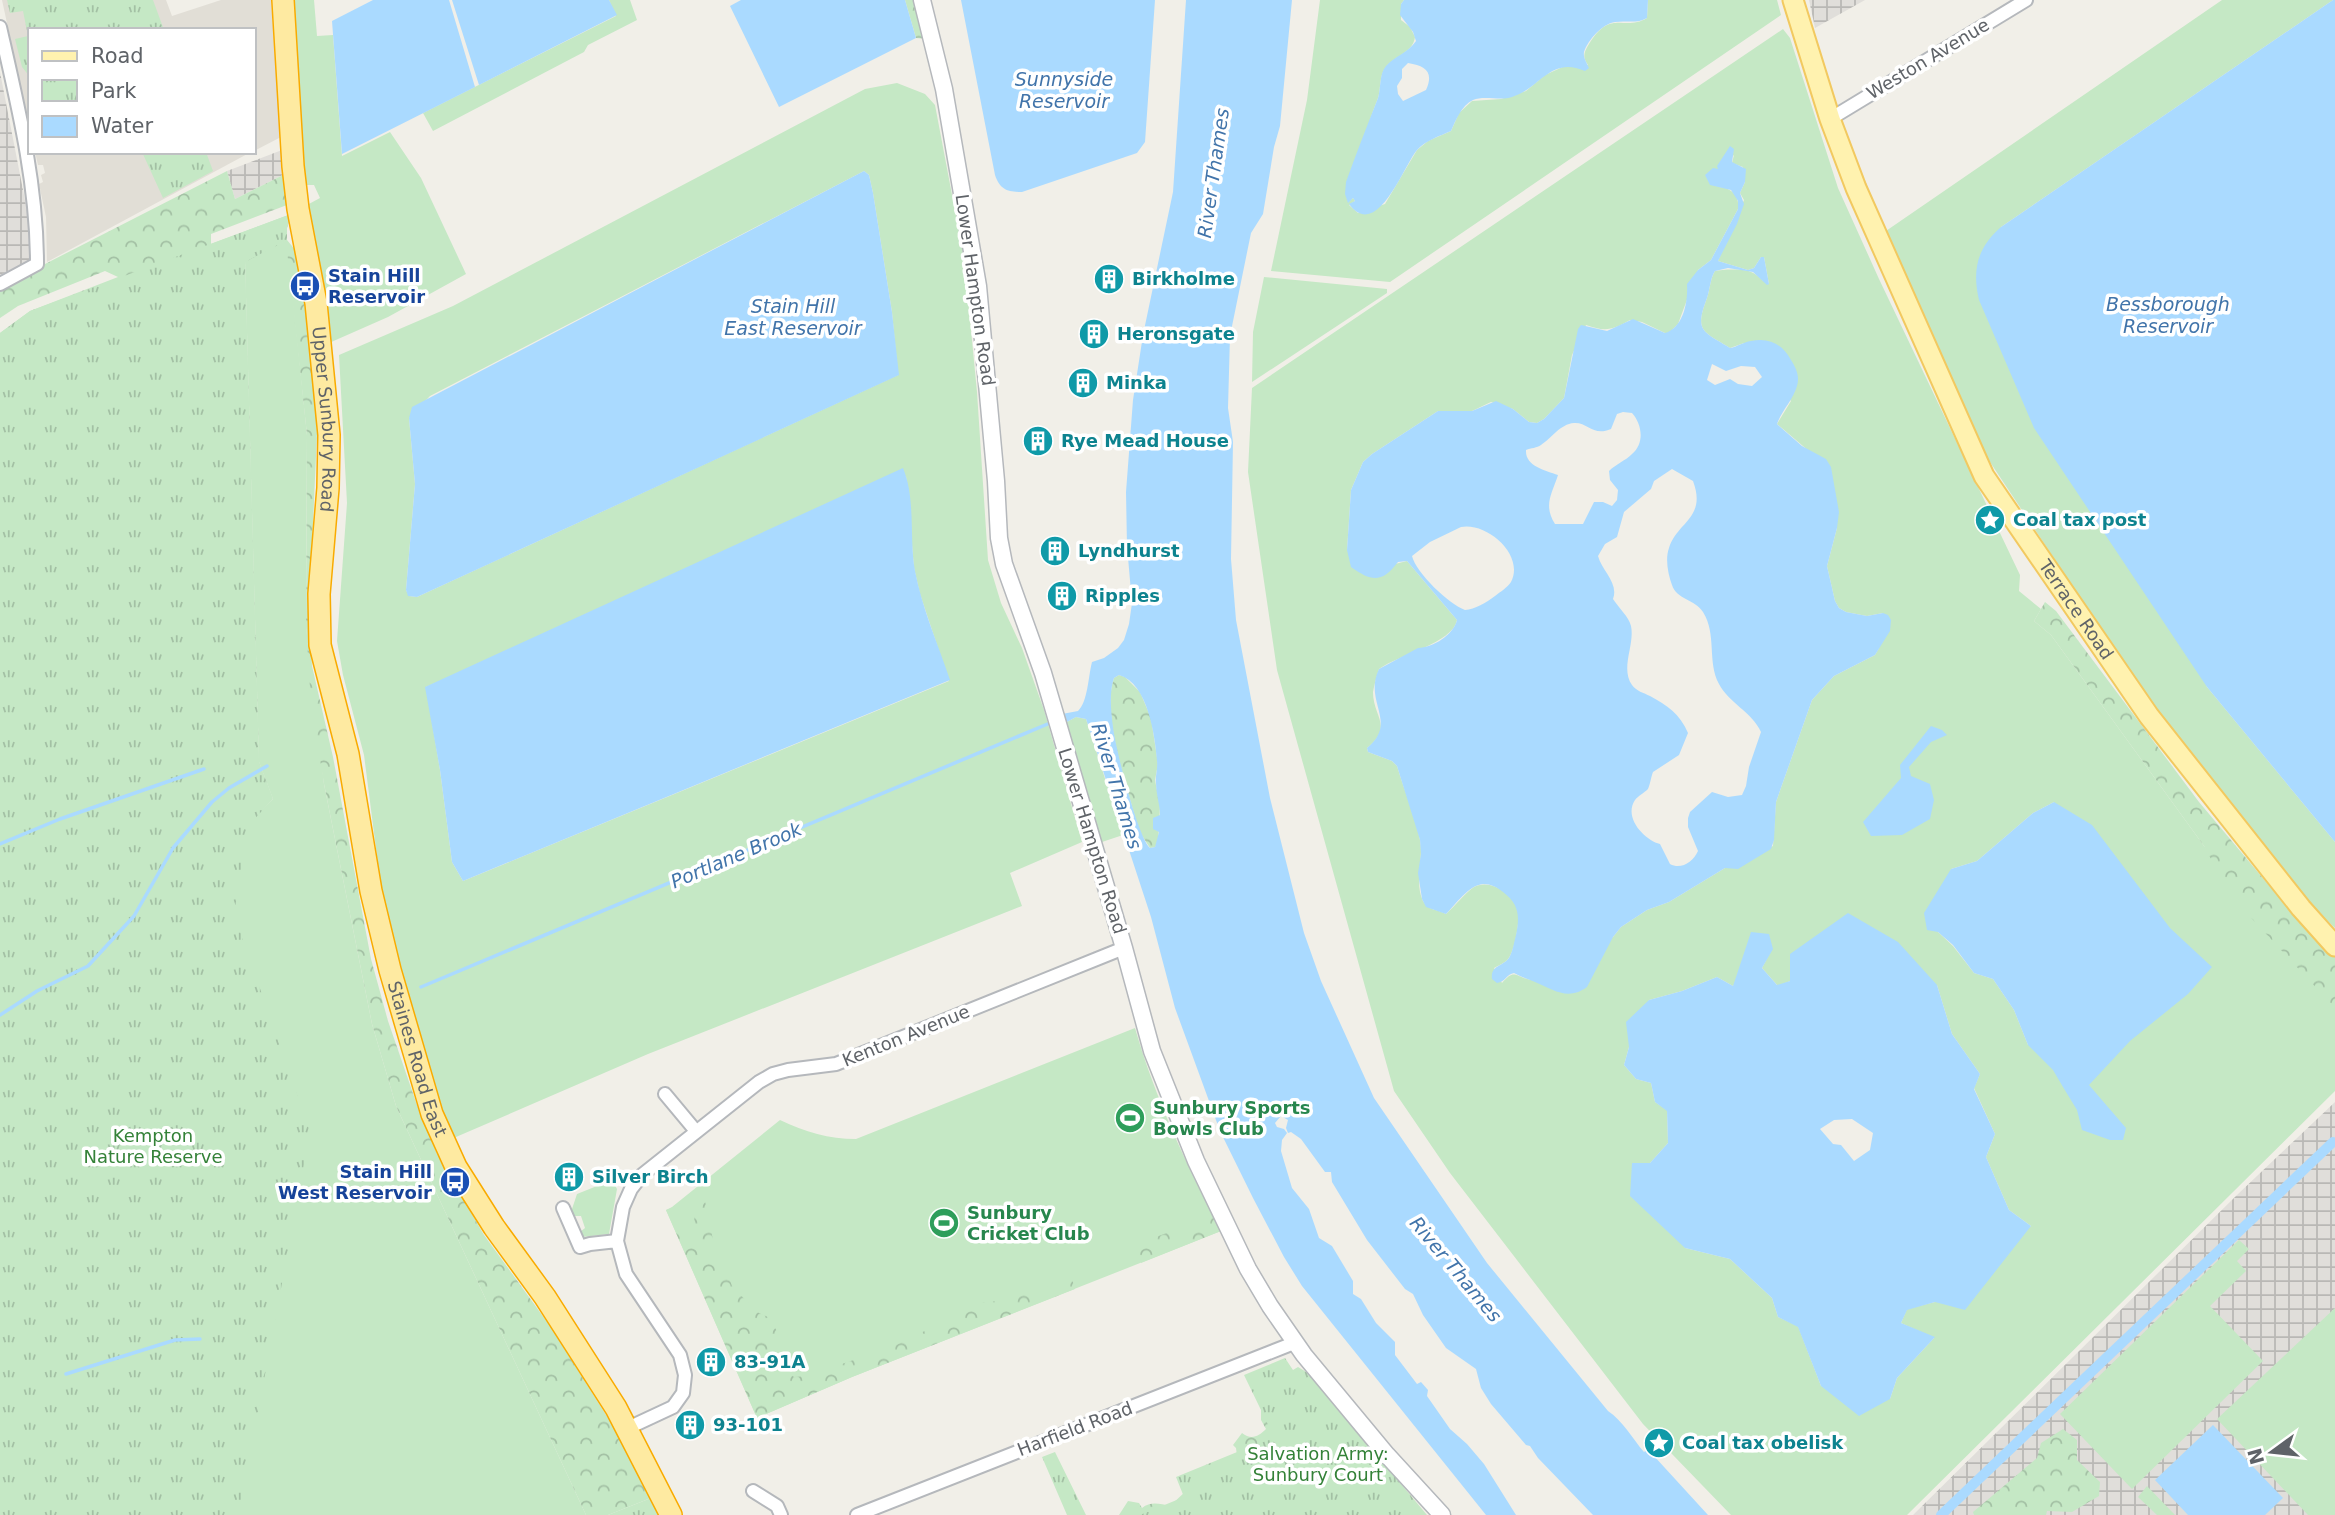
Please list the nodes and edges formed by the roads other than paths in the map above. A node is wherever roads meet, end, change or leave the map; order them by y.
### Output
1 (283, 0) edge
2 (922, 0) edge
3 (1793, 0) edge
4 (2026, 0) edge
5 (0, 27) edge
6 (1830, 118) junction
7 (0, 284) edge
8 (348, 754) joint
9 (2335, 946) edge
10 (1124, 948) junction
11 (664, 1094) dead end
12 (695, 1130) junction
13 (563, 1208) dead end
14 (617, 1241) junction
15 (1294, 1343) junction
16 (628, 1428) junction
17 (753, 1490) dead end
18 (671, 1515) edge
19 (781, 1515) edge
20 (857, 1515) edge
21 (1442, 1515) edge

1 - 8 highway, Upper Sunbury Road
2 - 10 street, Lower Hampton Road
3 - 6 main road, Terrace Road
4 - 6 street, Weston Avenue
5 - 7 street
6 - 9 main road, Terrace Road
8 - 16 highway, Staines Road East
10 - 12 street, Kenton Avenue
10 - 15 street, Lower Hampton Road
11 - 12 street
12 - 14 street, Kenton Avenue
13 - 14 street
14 - 16 street, Kenton Avenue
15 - 20 street, Harfield Road
15 - 21 street, Lower Hampton Road
16 - 18 highway, Staines Road East
17 - 19 street

